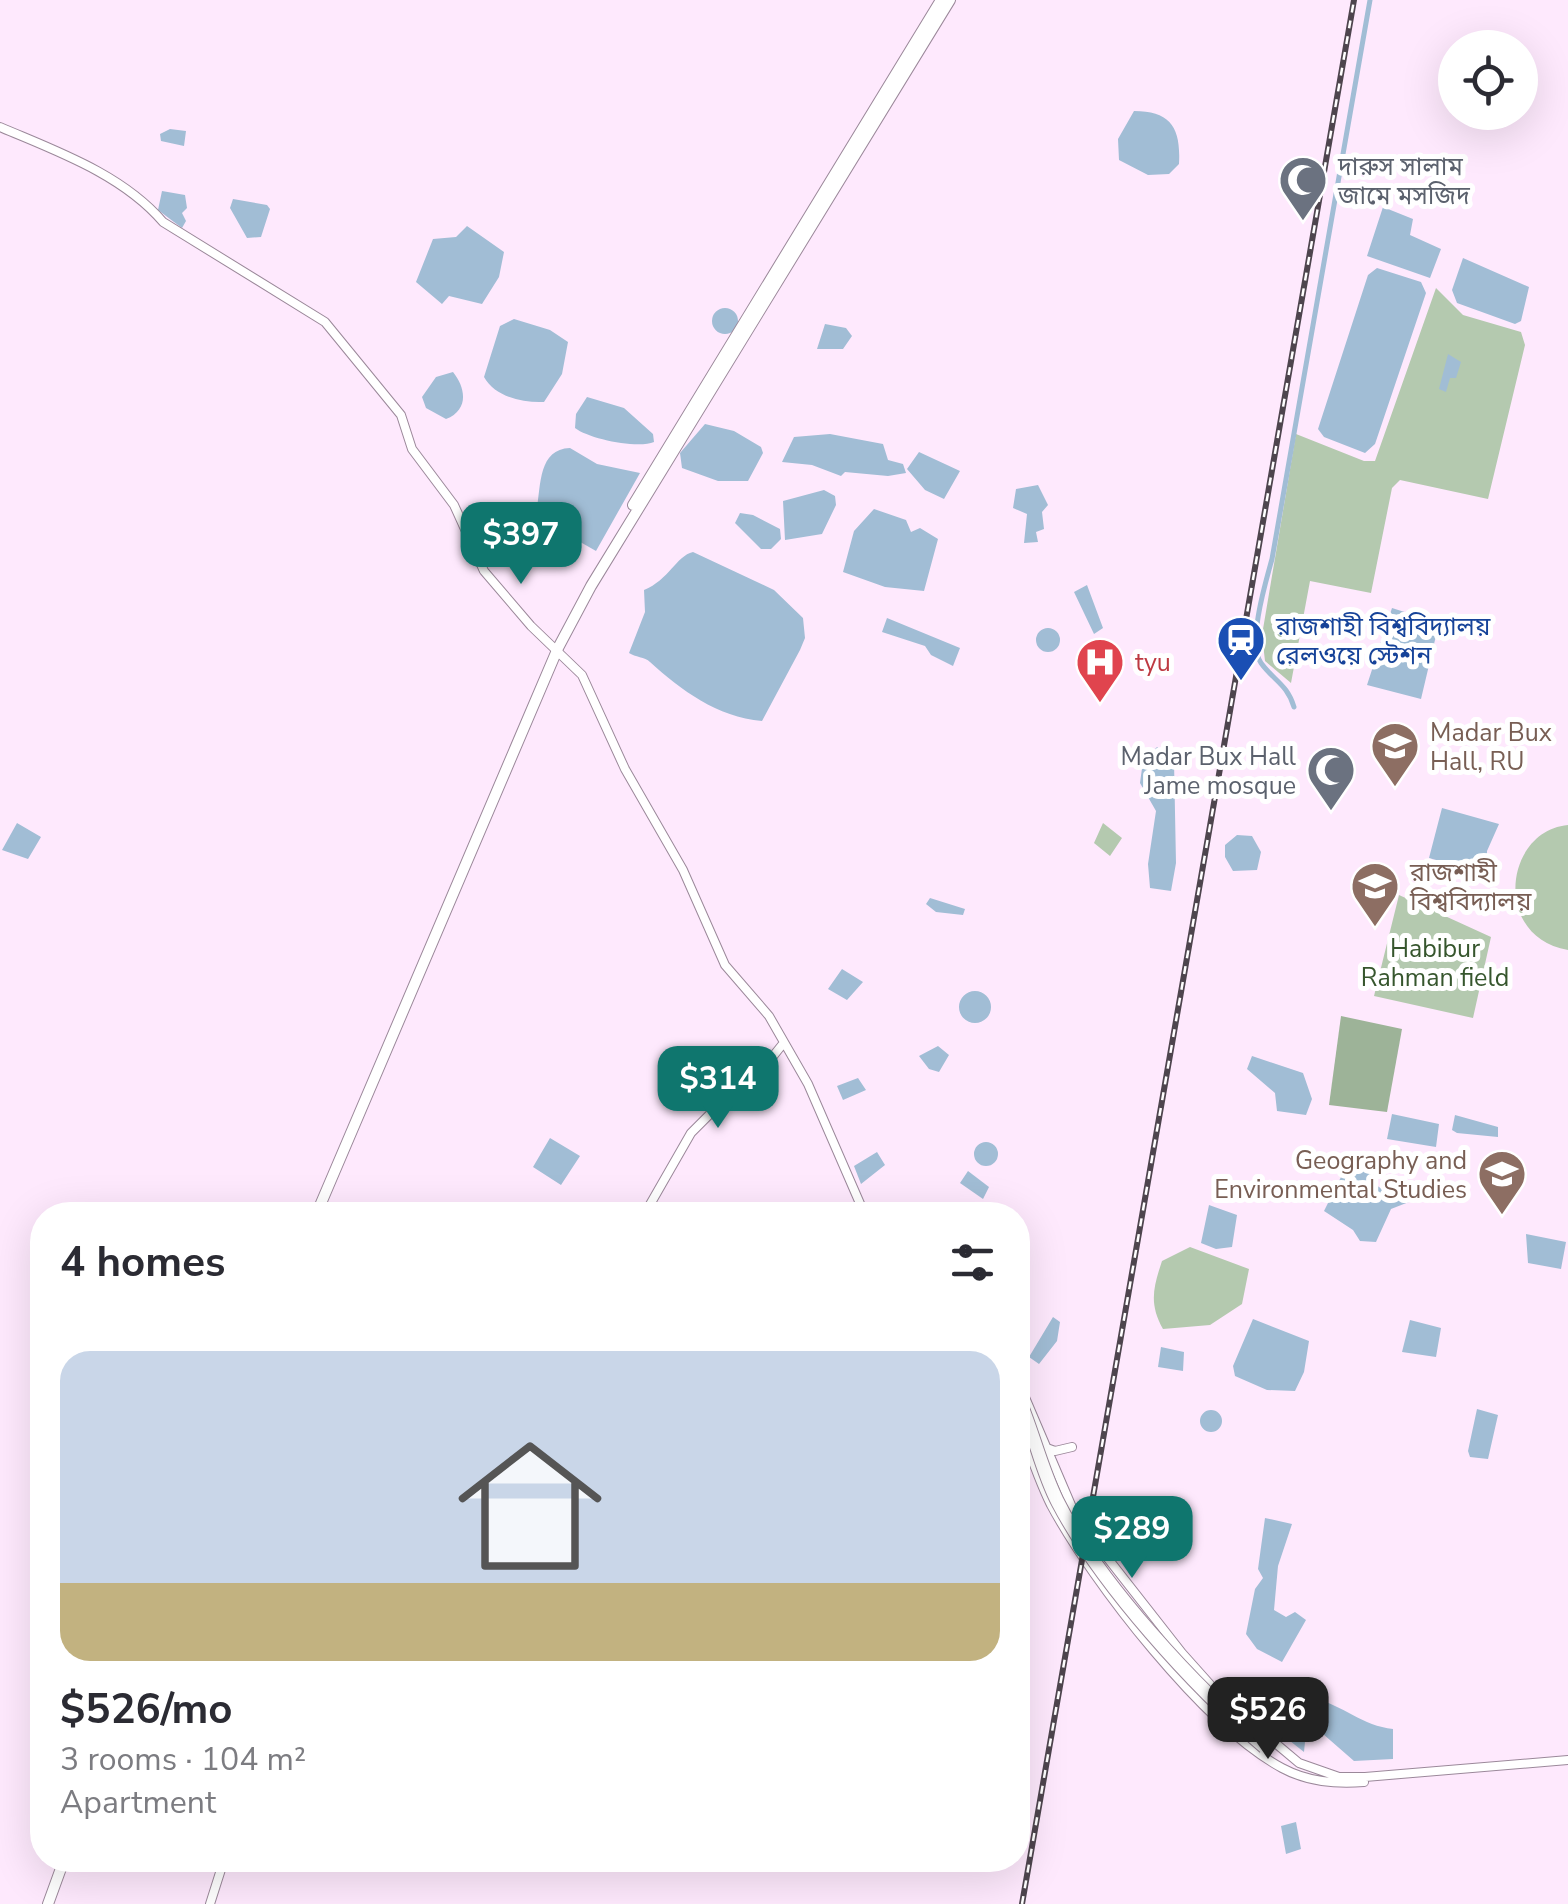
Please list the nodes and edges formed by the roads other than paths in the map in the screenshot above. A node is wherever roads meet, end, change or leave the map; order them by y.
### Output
1 (941, 0) edge
2 (950, 0) edge
3 (0, 127) edge
4 (555, 646) junction
5 (782, 1045) junction
6 (319, 1202) edge
7 (652, 1202) edge
8 (859, 1202) edge
9 (1030, 1411) edge
10 (1030, 1422) edge
11 (1030, 1436) edge
12 (1044, 1446) junction
13 (1072, 1447) dead end
14 (1030, 1450) edge
15 (1266, 1747) junction
16 (1568, 1762) edge
17 (1299, 1763) junction
18 (1285, 1770) junction
19 (57, 1872) edge
20 (220, 1872) edge
21 (45, 1904) edge
22 (210, 1904) edge

1 - 4 main road
2 - 4 main road
3 - 4 main road
4 - 5 main road
4 - 6 main road
5 - 7 main road
5 - 8 main road
9 - 12 main road
10 - 15 main road, bridge
11 - 15 main road, bridge
12 - 13 main road
12 - 17 main road
14 - 18 main road
15 - 17 main road
15 - 18 main road
16 - 17 main road
16 - 18 main road
19 - 21 main road
20 - 22 main road

